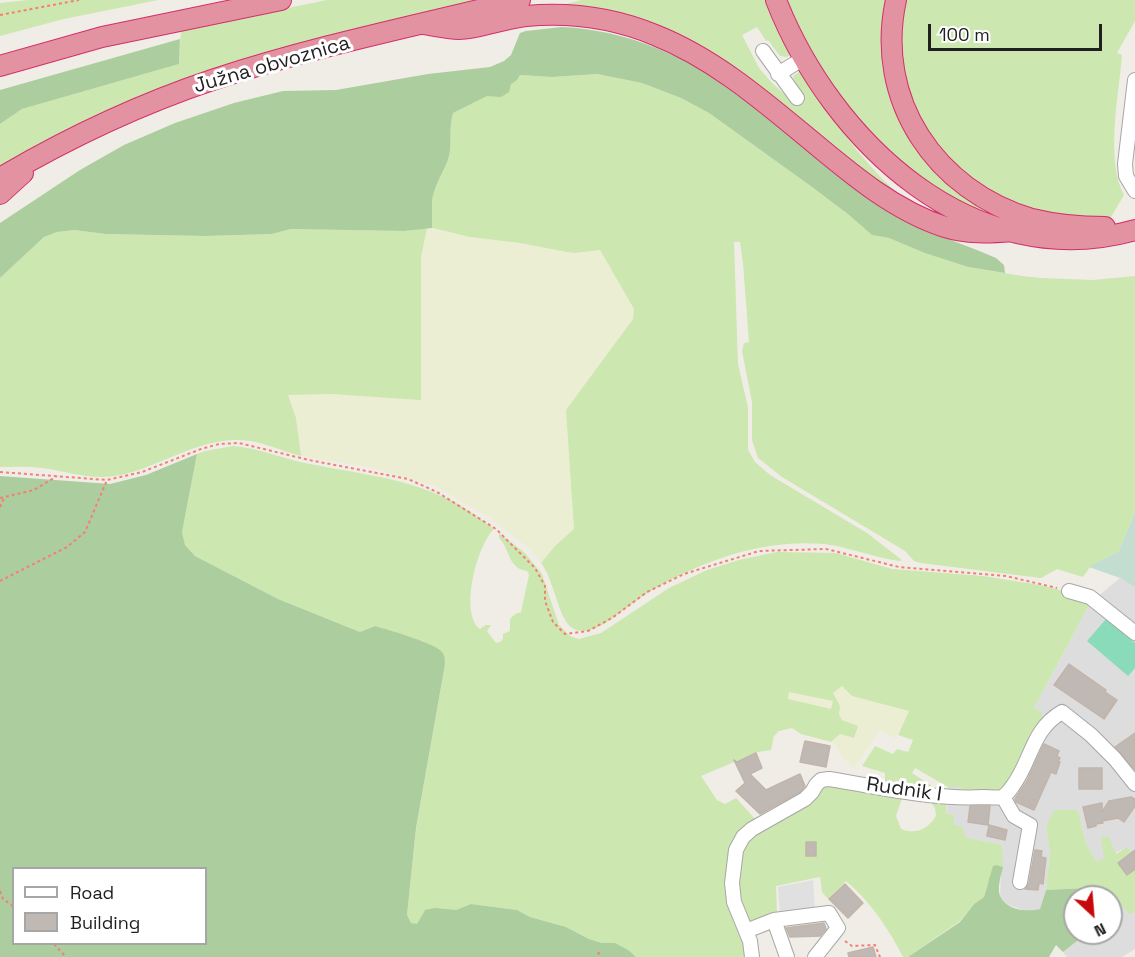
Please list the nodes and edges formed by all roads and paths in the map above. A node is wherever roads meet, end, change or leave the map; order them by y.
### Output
1 (79, 0) edge
2 (281, 0) edge
3 (520, 0) edge
4 (776, 0) edge
5 (897, 0) edge
6 (0, 15) edge
7 (423, 24) junction
8 (763, 51) dead end
9 (804, 58) junction
10 (0, 66) edge
11 (778, 74) junction
12 (1135, 80) edge
13 (797, 98) dead end
14 (34, 158) junction
15 (0, 178) edge
16 (1135, 191) edge
17 (0, 194) edge
18 (1135, 229) edge
19 (1012, 231) junction
20 (0, 471) edge
21 (57, 476) junction
22 (107, 480) junction
23 (2, 498) edge
24 (0, 507) edge
25 (0, 581) edge
26 (1069, 591) joint
27 (1135, 633) edge
28 (1135, 784) edge
29 (1003, 797) junction
30 (1020, 882) dead end
31 (0, 891) edge
32 (12, 906) edge
33 (774, 920) junction
34 (838, 928) junction
35 (746, 931) junction
36 (55, 945) edge
37 (598, 952) dead end
38 (66, 957) edge
39 (601, 957) edge
40 (752, 957) edge
41 (787, 957) edge
42 (815, 957) edge
43 (880, 957) edge

1 - 6 path
2 - 10 highway
3 - 7 highway, Južna obvoznica
4 - 9 highway
5 - 18 highway
7 - 14 highway, Južna obvoznica
7 - 19 highway
8 - 11 street
9 - 11 street
9 - 19 highway
11 - 13 street
12 - 16 street
14 - 15 highway, Južna obvoznica
14 - 17 highway
18 - 19 highway
20 - 21 path
21 - 22 path
21 - 23 path
22 - 25 path
22 - 26 path
23 - 24 path
26 - 27 street
28 - 29 street
29 - 30 street
29 - 35 street, Rudnik I
31 - 32 path
33 - 34 street
33 - 35 street
33 - 41 street
34 - 42 street
34 - 43 path
35 - 40 street, Rudnik I
36 - 38 path
37 - 39 path

